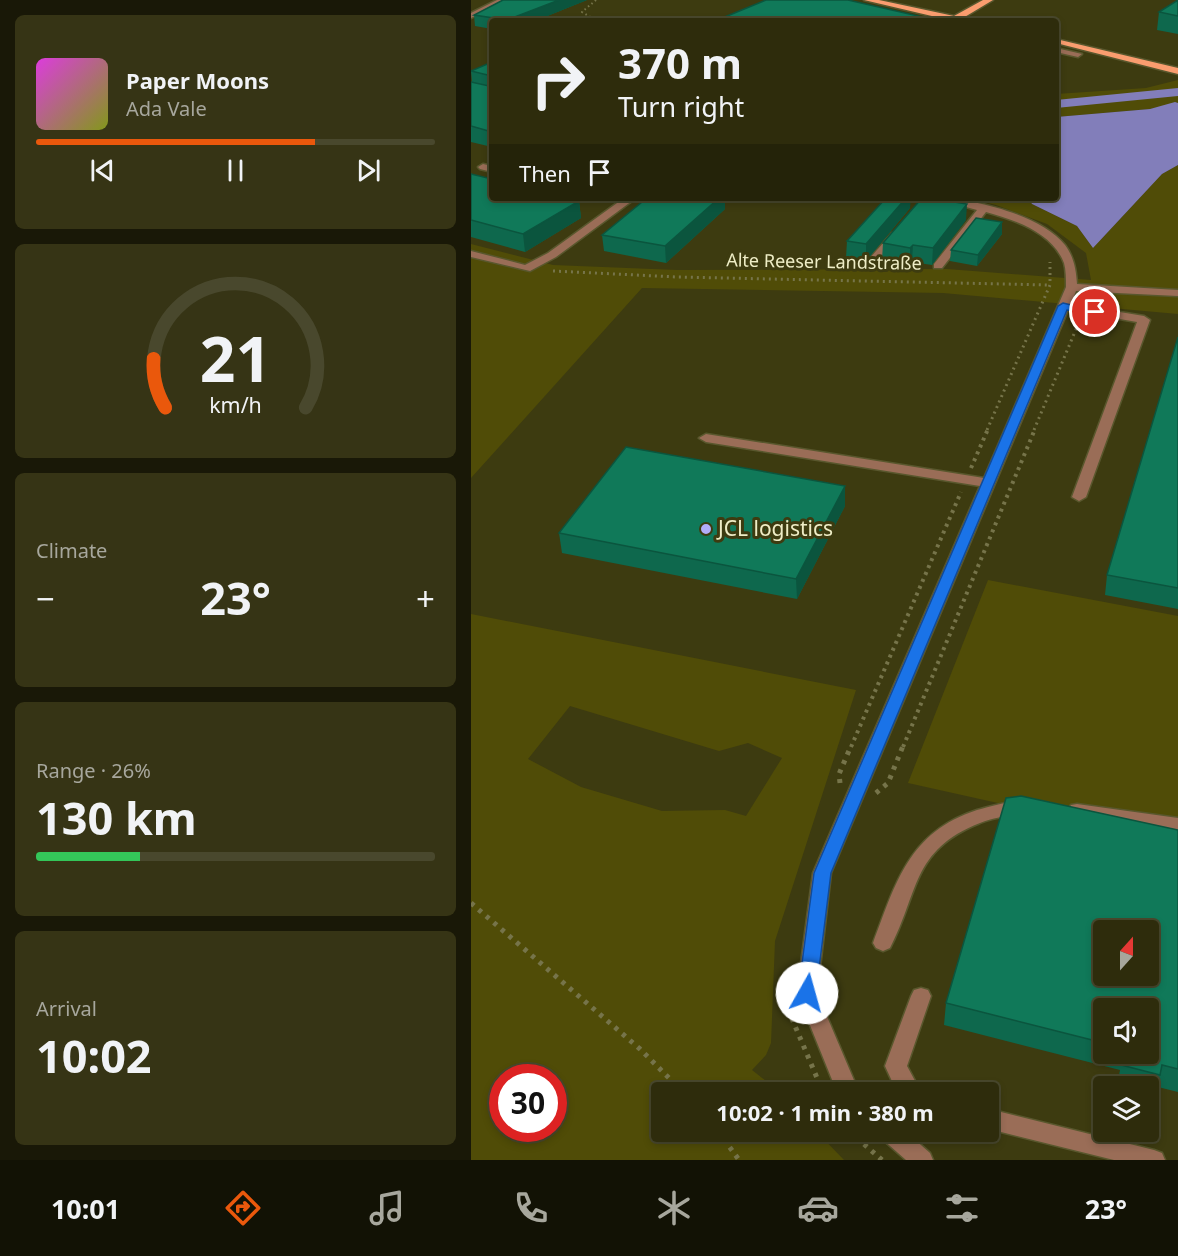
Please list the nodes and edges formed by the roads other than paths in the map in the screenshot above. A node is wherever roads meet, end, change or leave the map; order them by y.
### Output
1 (503, 0) edge
2 (868, 0) edge
3 (989, 0) edge
4 (859, 7) edge
5 (471, 16) edge
6 (912, 18) edge
7 (944, 18) edge
8 (956, 18) edge
9 (1059, 42) edge
10 (1059, 51) edge
11 (1078, 54) dead end
12 (1178, 71) edge
13 (624, 201) edge
14 (950, 201) edge
15 (983, 209) junction
16 (901, 228) edge
17 (471, 254) edge
18 (873, 261) dead end
19 (938, 266) dead end
20 (1072, 287) junction
21 (1178, 293) edge
22 (1063, 306) junction
23 (706, 438) dead end
24 (988, 483) junction
25 (1080, 497) dead end
26 (1036, 806) edge
27 (1056, 808) edge
28 (1178, 825) edge
29 (883, 943) dead end
30 (921, 996) dead end
31 (844, 1082) edge
32 (903, 1082) edge
33 (999, 1121) edge
34 (902, 1142) edge
35 (922, 1160) edge
36 (1154, 1160) edge

1 - 5 street
2 - 7 main road
3 - 8 main road
4 - 6 street
9 - 12 main road
10 - 11 street
13 - 17 street
14 - 15 street
15 - 19 street
15 - 20 street
16 - 18 street
20 - 21 street
20 - 22 street
22 - 24 street
22 - 25 street
23 - 24 street
24 - 31 street
26 - 29 street
27 - 28 street
30 - 32 street
33 - 36 street
34 - 35 street

